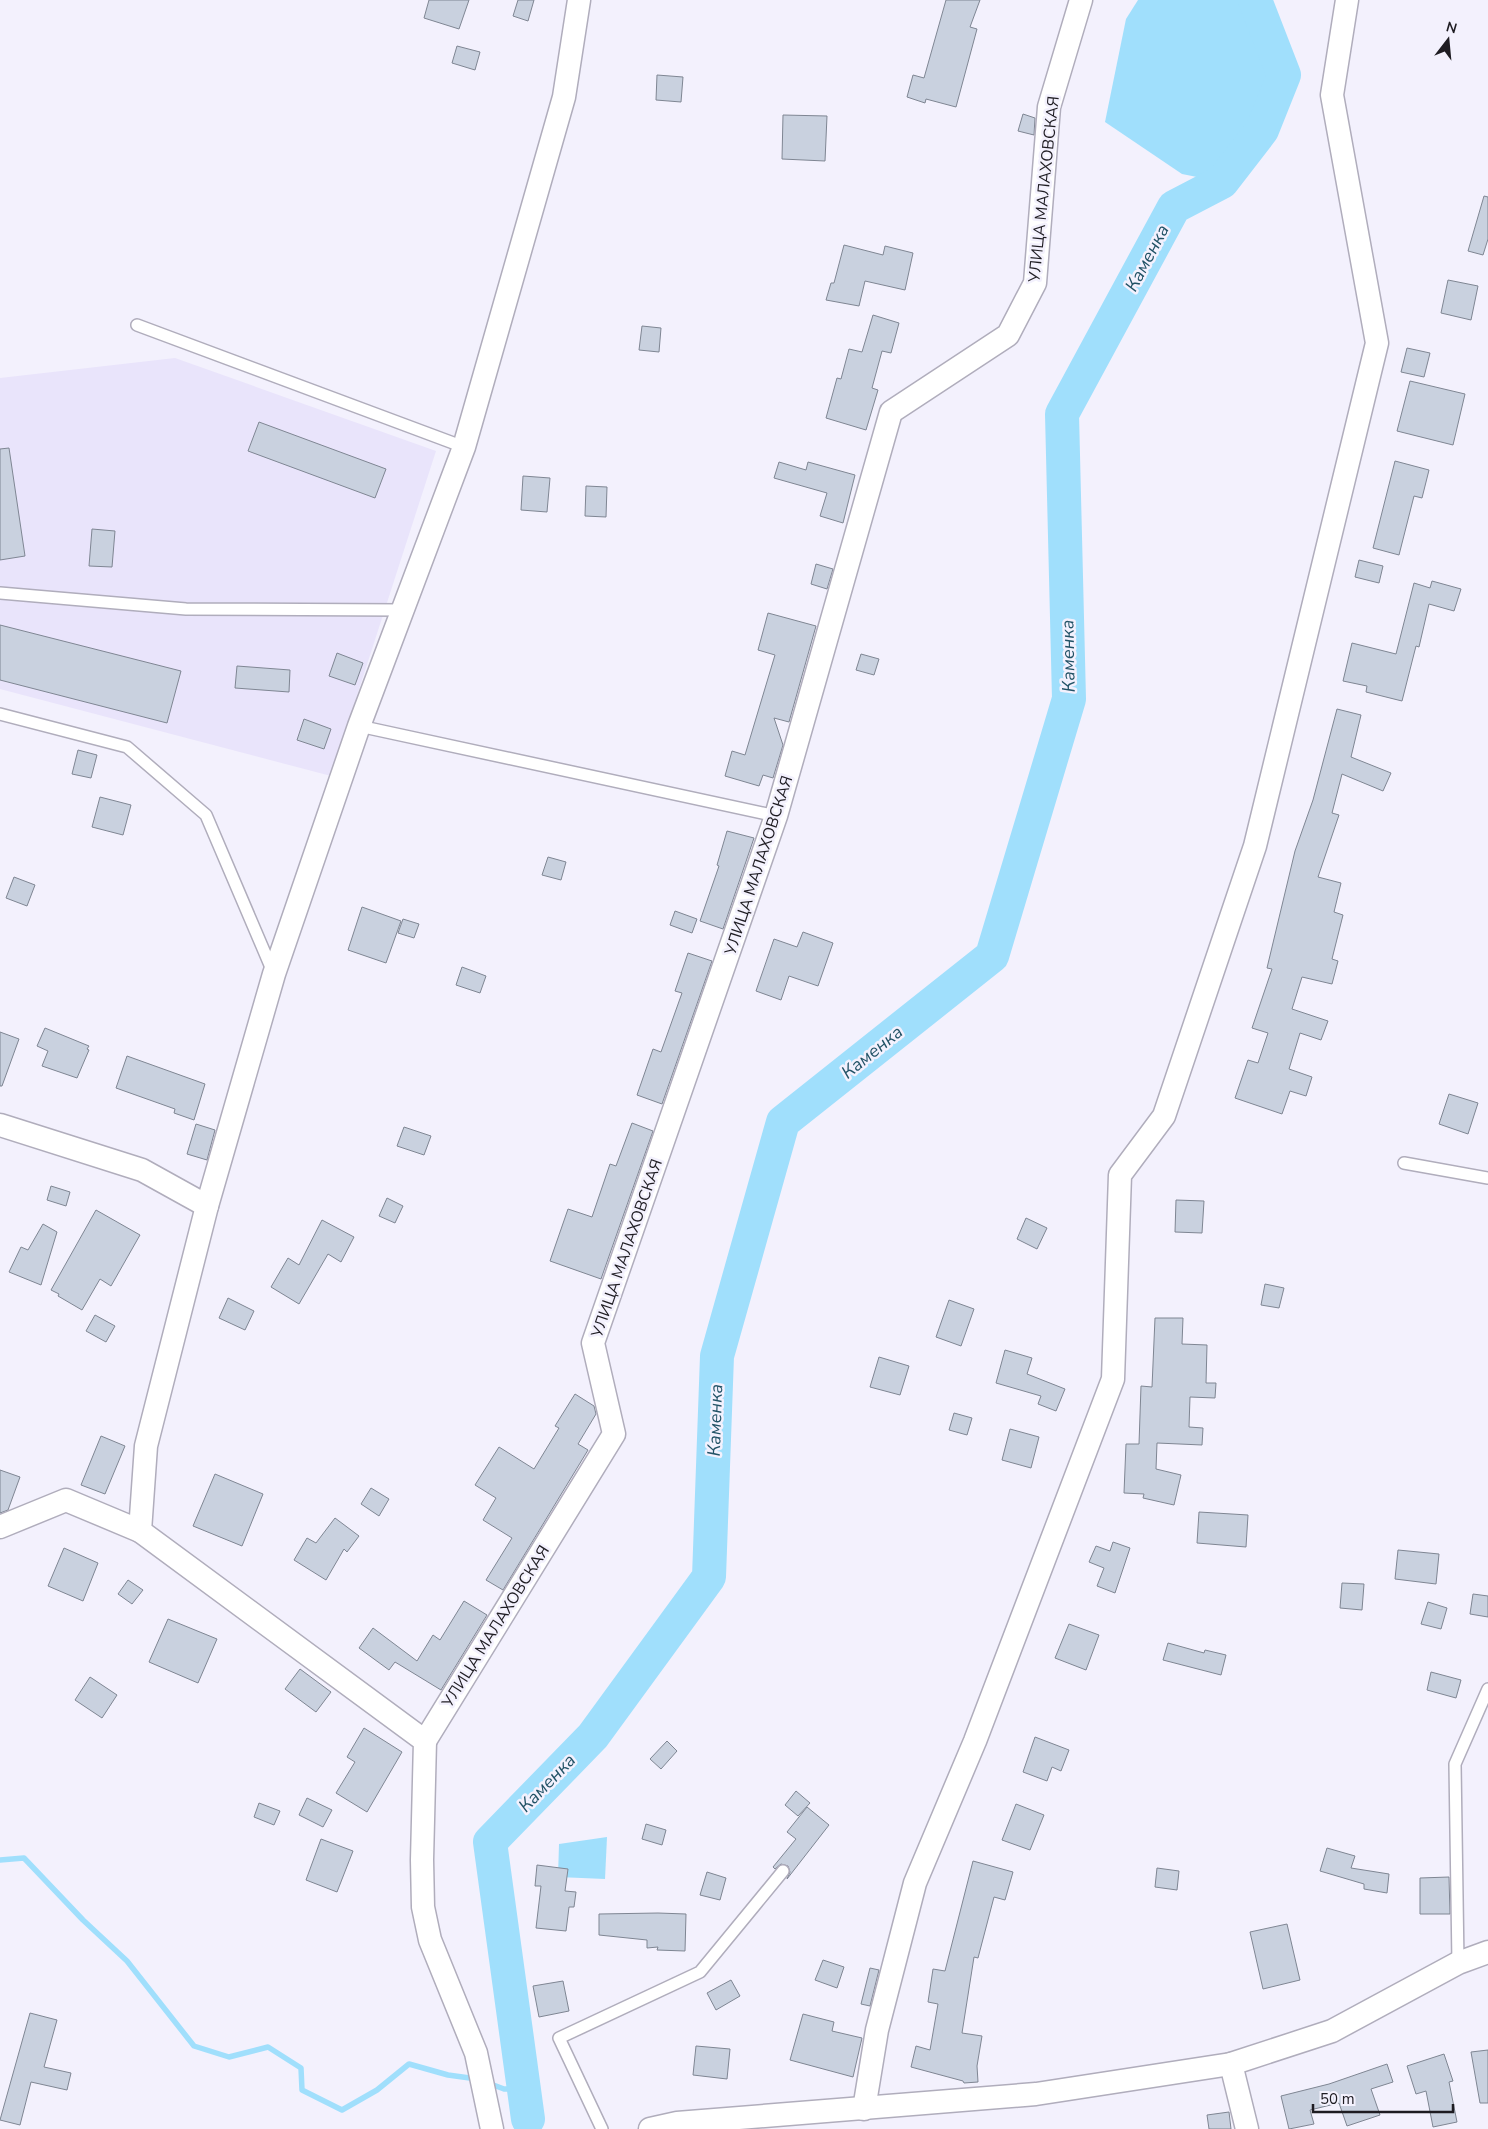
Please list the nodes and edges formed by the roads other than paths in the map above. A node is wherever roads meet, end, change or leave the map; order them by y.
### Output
1 (579, 0) edge
2 (1081, 0) edge
3 (1347, 0) edge
4 (137, 325) dead end
5 (464, 447) junction
6 (0, 593) edge
7 (402, 610) junction
8 (0, 714) edge
9 (359, 726) junction
10 (776, 816) junction
11 (274, 974) junction
12 (0, 1125) edge
13 (1404, 1163) dead end
14 (1488, 1178) edge
15 (207, 1206) junction
16 (0, 1527) edge
17 (140, 1531) junction
18 (1488, 1689) edge
19 (425, 1741) junction
20 (784, 1871) dead end
21 (1488, 1952) edge
22 (1458, 1963) junction
23 (1231, 2064) junction
24 (864, 2110) junction
25 (492, 2129) edge
26 (602, 2129) edge
27 (650, 2129) edge
28 (1247, 2129) edge

1 - 5 street
2 - 10 street, УЛИЦА МАЛАХОВСКАЯ
3 - 24 street
4 - 5 lane
5 - 7 street
6 - 7 lane
7 - 9 street
8 - 11 lane
9 - 10 lane
9 - 11 street
10 - 19 street, УЛИЦА МАЛАХОВСКАЯ
11 - 15 street
12 - 15 street
13 - 14 lane
15 - 17 street
16 - 17 street
17 - 19 street
18 - 22 lane
19 - 25 street
20 - 26 lane
21 - 22 street
22 - 23 street
23 - 24 street
23 - 28 street
24 - 27 street

